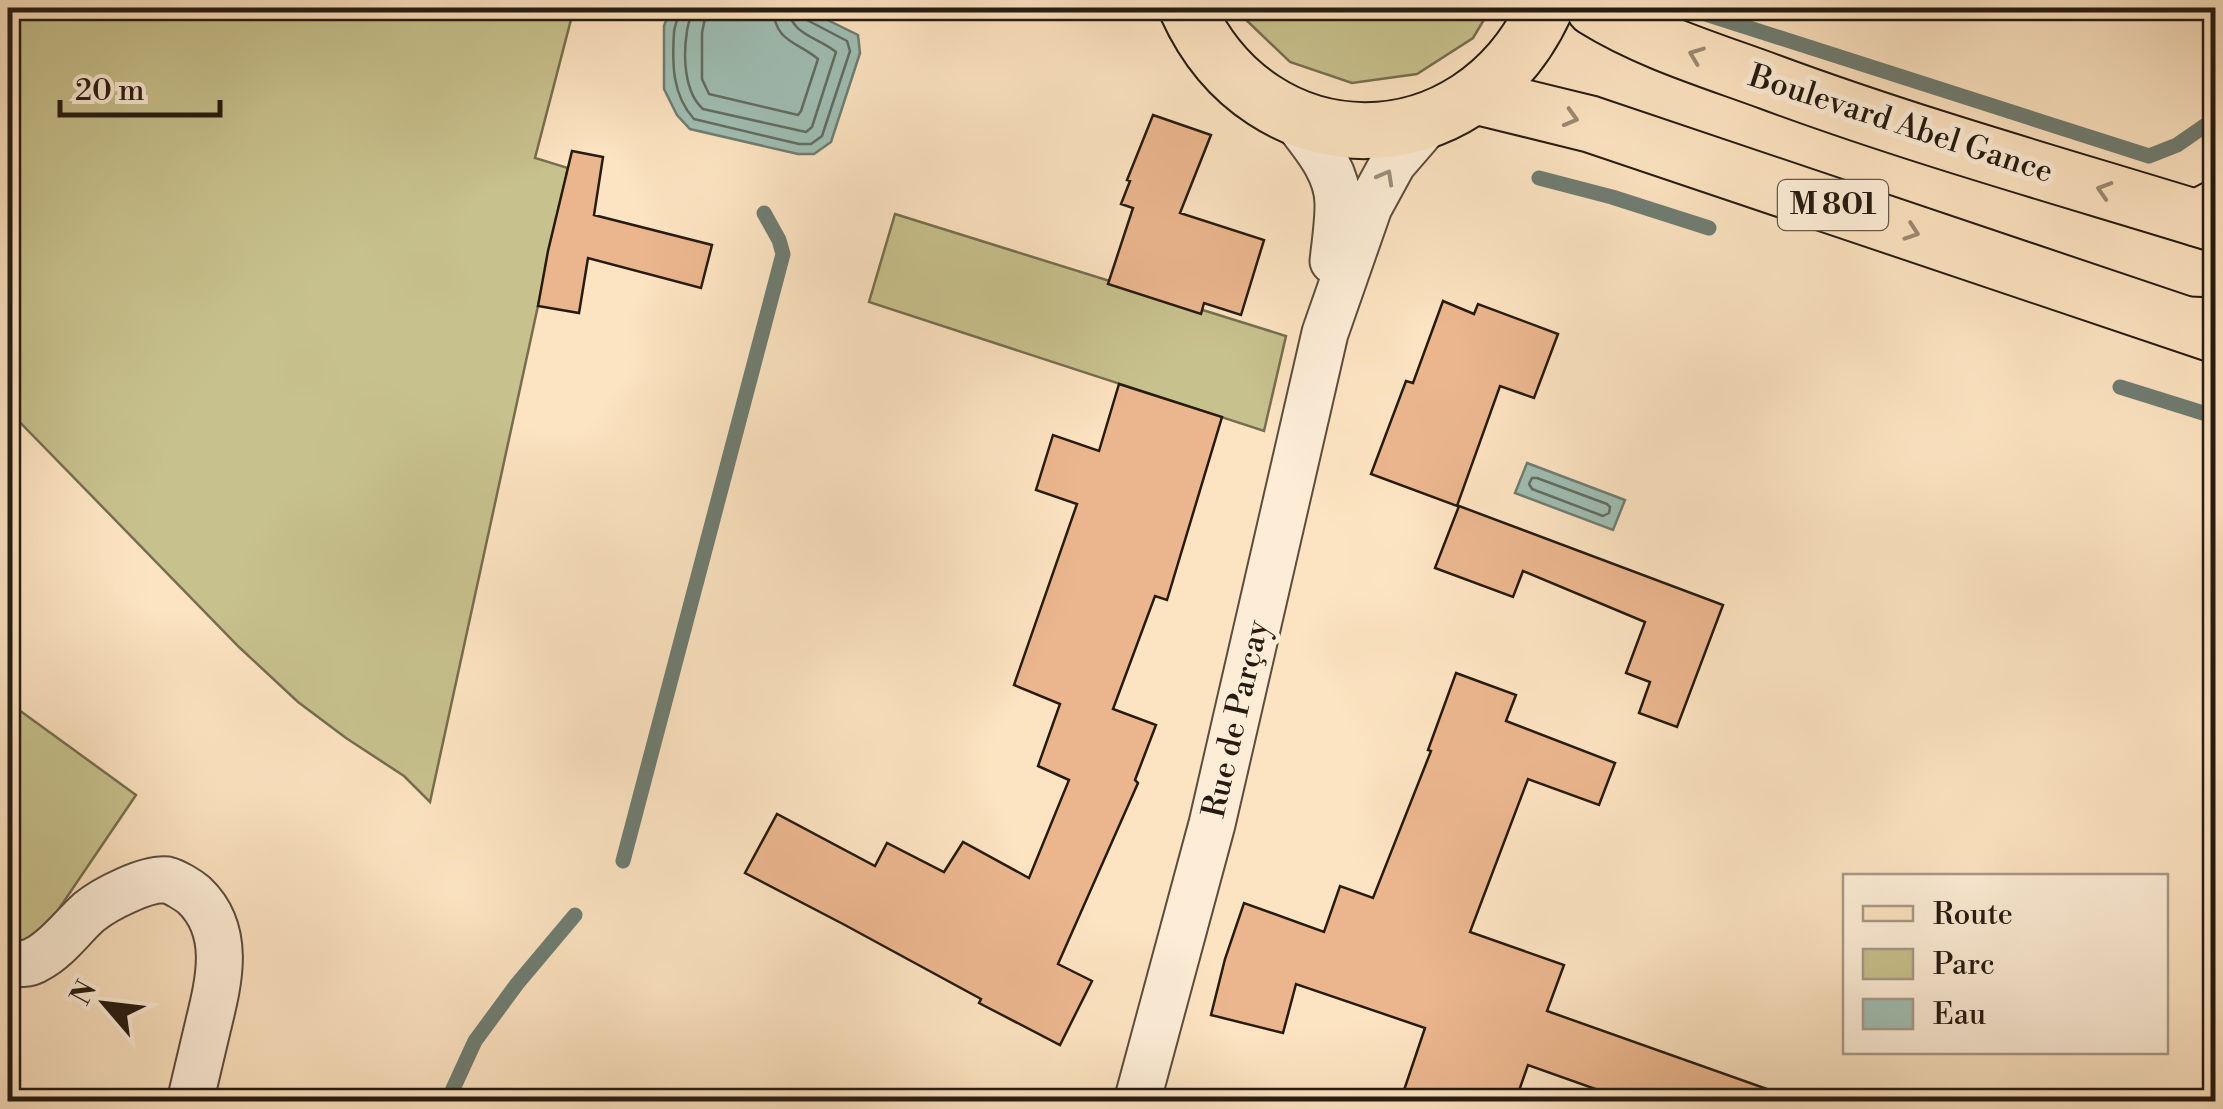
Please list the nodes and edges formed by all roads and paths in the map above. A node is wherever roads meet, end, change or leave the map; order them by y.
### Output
1 (1187, 8) edge
2 (1546, 8) edge
3 (1594, 8) edge
4 (1453, 108) junction
5 (1292, 116) junction
6 (2209, 217) edge
7 (2206, 329) edge
8 (1325, 333) junction
9 (8, 962) edge
10 (190, 1102) edge
11 (1136, 1102) edge

1 - 5 main road, M 801
2 - 4 main road
6 -> 3 main road, Boulevard Abel Gance
4 - 5 main road, M 801
4 -> 7 main road, M 801
8 -> 4 street, Rue de Parçay
5 - 8 street, Rue de Parçay
8 - 11 street, Rue de Parçay
9 - 10 street

